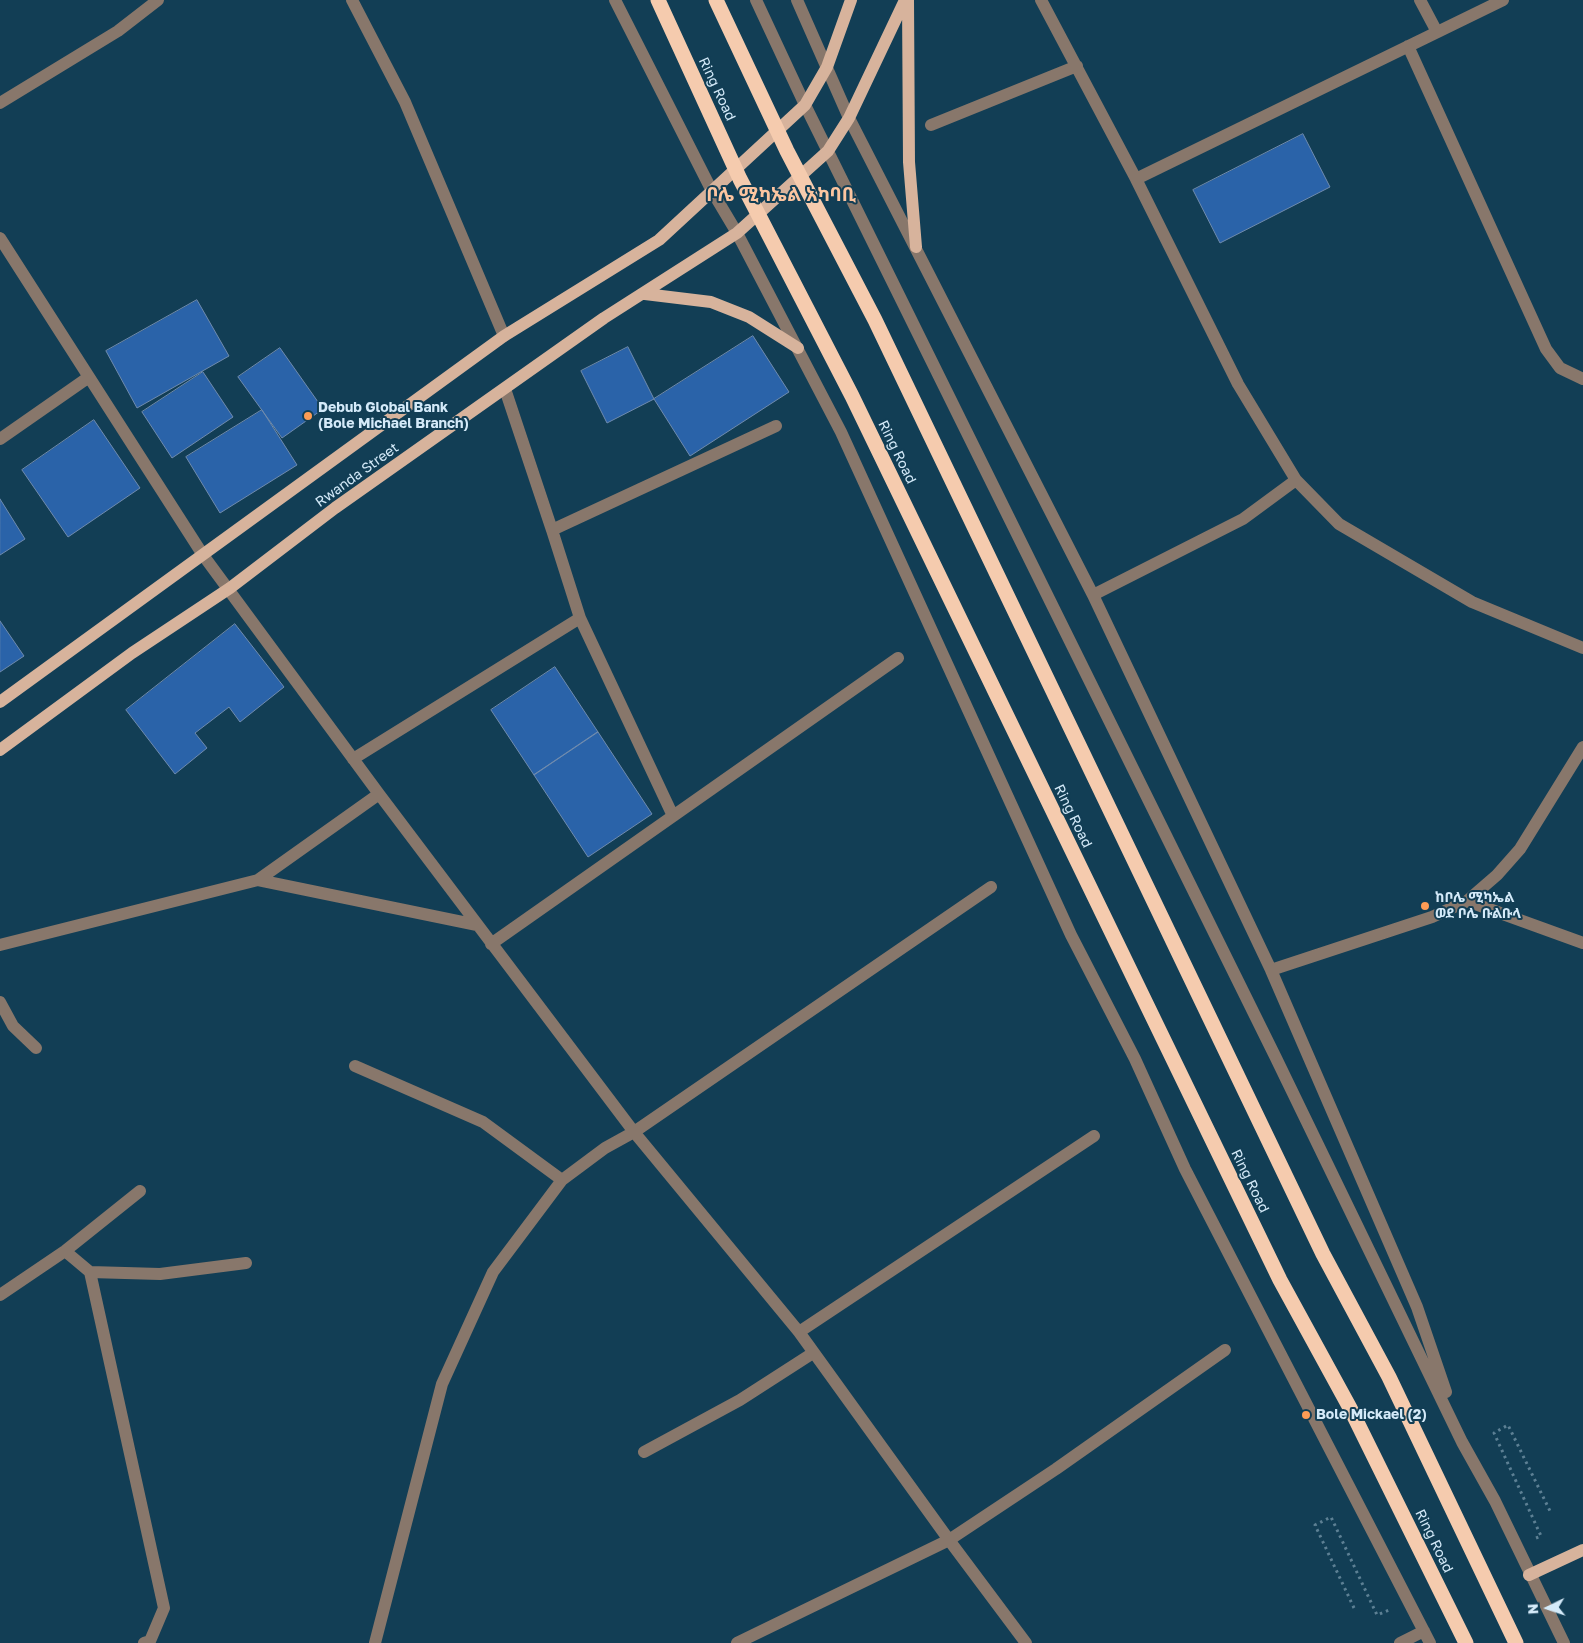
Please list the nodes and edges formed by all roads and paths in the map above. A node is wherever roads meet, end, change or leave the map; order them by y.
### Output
1 (158, 0) edge
2 (352, 0) edge
3 (615, 0) edge
4 (658, 0) edge
5 (716, 0) edge
6 (756, 0) edge
7 (797, 0) edge
8 (851, 0) edge
9 (907, 0) edge
10 (1041, 0) edge
11 (1420, 0) edge
12 (1502, 0) edge
13 (1437, 32) junction
14 (1408, 46) junction
15 (827, 66) junction
16 (1077, 66) junction
17 (0, 103) edge
18 (805, 105) junction
19 (849, 118) junction
20 (931, 125) dead end
21 (828, 151) junction
22 (1136, 179) junction
23 (712, 191) junction
24 (737, 233) junction
25 (0, 238) edge
26 (916, 247) junction
27 (645, 294) junction
28 (504, 336) junction
29 (798, 348) junction
30 (89, 377) junction
31 (1583, 380) edge
32 (505, 388) junction
33 (776, 426) dead end
34 (0, 439) edge
35 (1296, 480) junction
36 (552, 530) junction
37 (204, 555) junction
38 (230, 588) junction
39 (1093, 595) junction
40 (580, 618) junction
41 (1583, 648) edge
42 (898, 658) dead end
43 (0, 702) edge
44 (1583, 748) edge
45 (0, 750) edge
46 (353, 759) junction
47 (379, 794) junction
48 (673, 816) junction
49 (258, 880) junction
50 (991, 887) dead end
51 (1467, 901) junction
52 (477, 925) junction
53 (1583, 943) edge
54 (491, 944) junction
55 (0, 945) edge
56 (1271, 970) junction
57 (0, 1002) edge
58 (36, 1048) dead end
59 (355, 1066) dead end
60 (634, 1132) junction
61 (1094, 1136) dead end
62 (562, 1180) junction
63 (140, 1191) dead end
64 (65, 1251) junction
65 (246, 1263) dead end
66 (90, 1272) junction
67 (0, 1295) edge
68 (799, 1332) junction
69 (1225, 1350) dead end
70 (813, 1353) junction
71 (1462, 1442) junction
72 (644, 1452) dead end
73 (1550, 1511) dead end
74 (1541, 1536) dead end
75 (949, 1540) junction
76 (1583, 1550) edge
77 (1530, 1575) junction
78 (1354, 1608) dead end
79 (1377, 1615) dead end
80 (1424, 1631) junction
81 (144, 1643) edge
82 (376, 1643) edge
83 (737, 1643) edge
84 (1026, 1643) edge
85 (1400, 1643) edge
86 (1430, 1643) edge
87 (1466, 1643) edge
88 (1516, 1643) edge
89 (1564, 1643) edge

1 - 17 street
2 - 28 street
3 - 23 street
4 - 87 highway, Ring Road
5 - 88 highway
6 - 18 street
7 - 15 street
8 - 15 main road, Rwanda Street
9 - 19 main road, Rwanda Street
9 - 26 main road
10 - 16 street
11 - 13 street
12 - 13 street
13 - 14 street
14 - 22 street
14 - 31 street
15 - 18 main road, Rwanda Street
15 - 19 street
16 - 20 street
16 - 22 street
18 - 21 street
18 - 23 main road, Rwanda Street
19 - 21 main road, Rwanda Street
19 - 26 street
21 - 24 main road, Rwanda Street
21 - 71 street
22 - 35 street
23 - 24 street
23 - 28 main road, Rwanda Street
24 - 27 main road, Rwanda Street
24 - 29 street
25 - 30 street
26 - 39 street
27 - 29 main road
27 - 32 main road, Rwanda Street
28 - 37 main road, Rwanda Street
29 - 80 street
30 - 34 street
30 - 37 street
32 - 36 street
32 - 38 main road, Rwanda Street
33 - 36 street
35 - 39 street
35 - 41 street
36 - 40 street
37 - 38 street
37 - 43 main road, Rwanda Street
38 - 45 main road, Rwanda Street
38 - 46 street
39 - 56 street
40 - 46 street
40 - 48 street
42 - 48 street
44 - 51 street
46 - 47 street
47 - 49 street
47 - 52 street
48 - 54 street
49 - 52 street
49 - 55 street
50 - 60 street
51 - 53 street
51 - 56 street
52 - 54 street
54 - 60 street
56 - 71 street
57 - 58 street
59 - 62 street
60 - 62 street
60 - 68 street
61 - 68 street
62 - 82 street
63 - 64 street
64 - 66 street
64 - 67 street
65 - 66 street
66 - 81 street
68 - 70 street
69 - 75 street
70 - 72 street
70 - 75 street
71 - 77 street
73 - 74 path
75 - 83 street
75 - 84 street
76 - 77 main road
77 - 89 street
78 - 79 path
80 - 85 street
80 - 86 street

